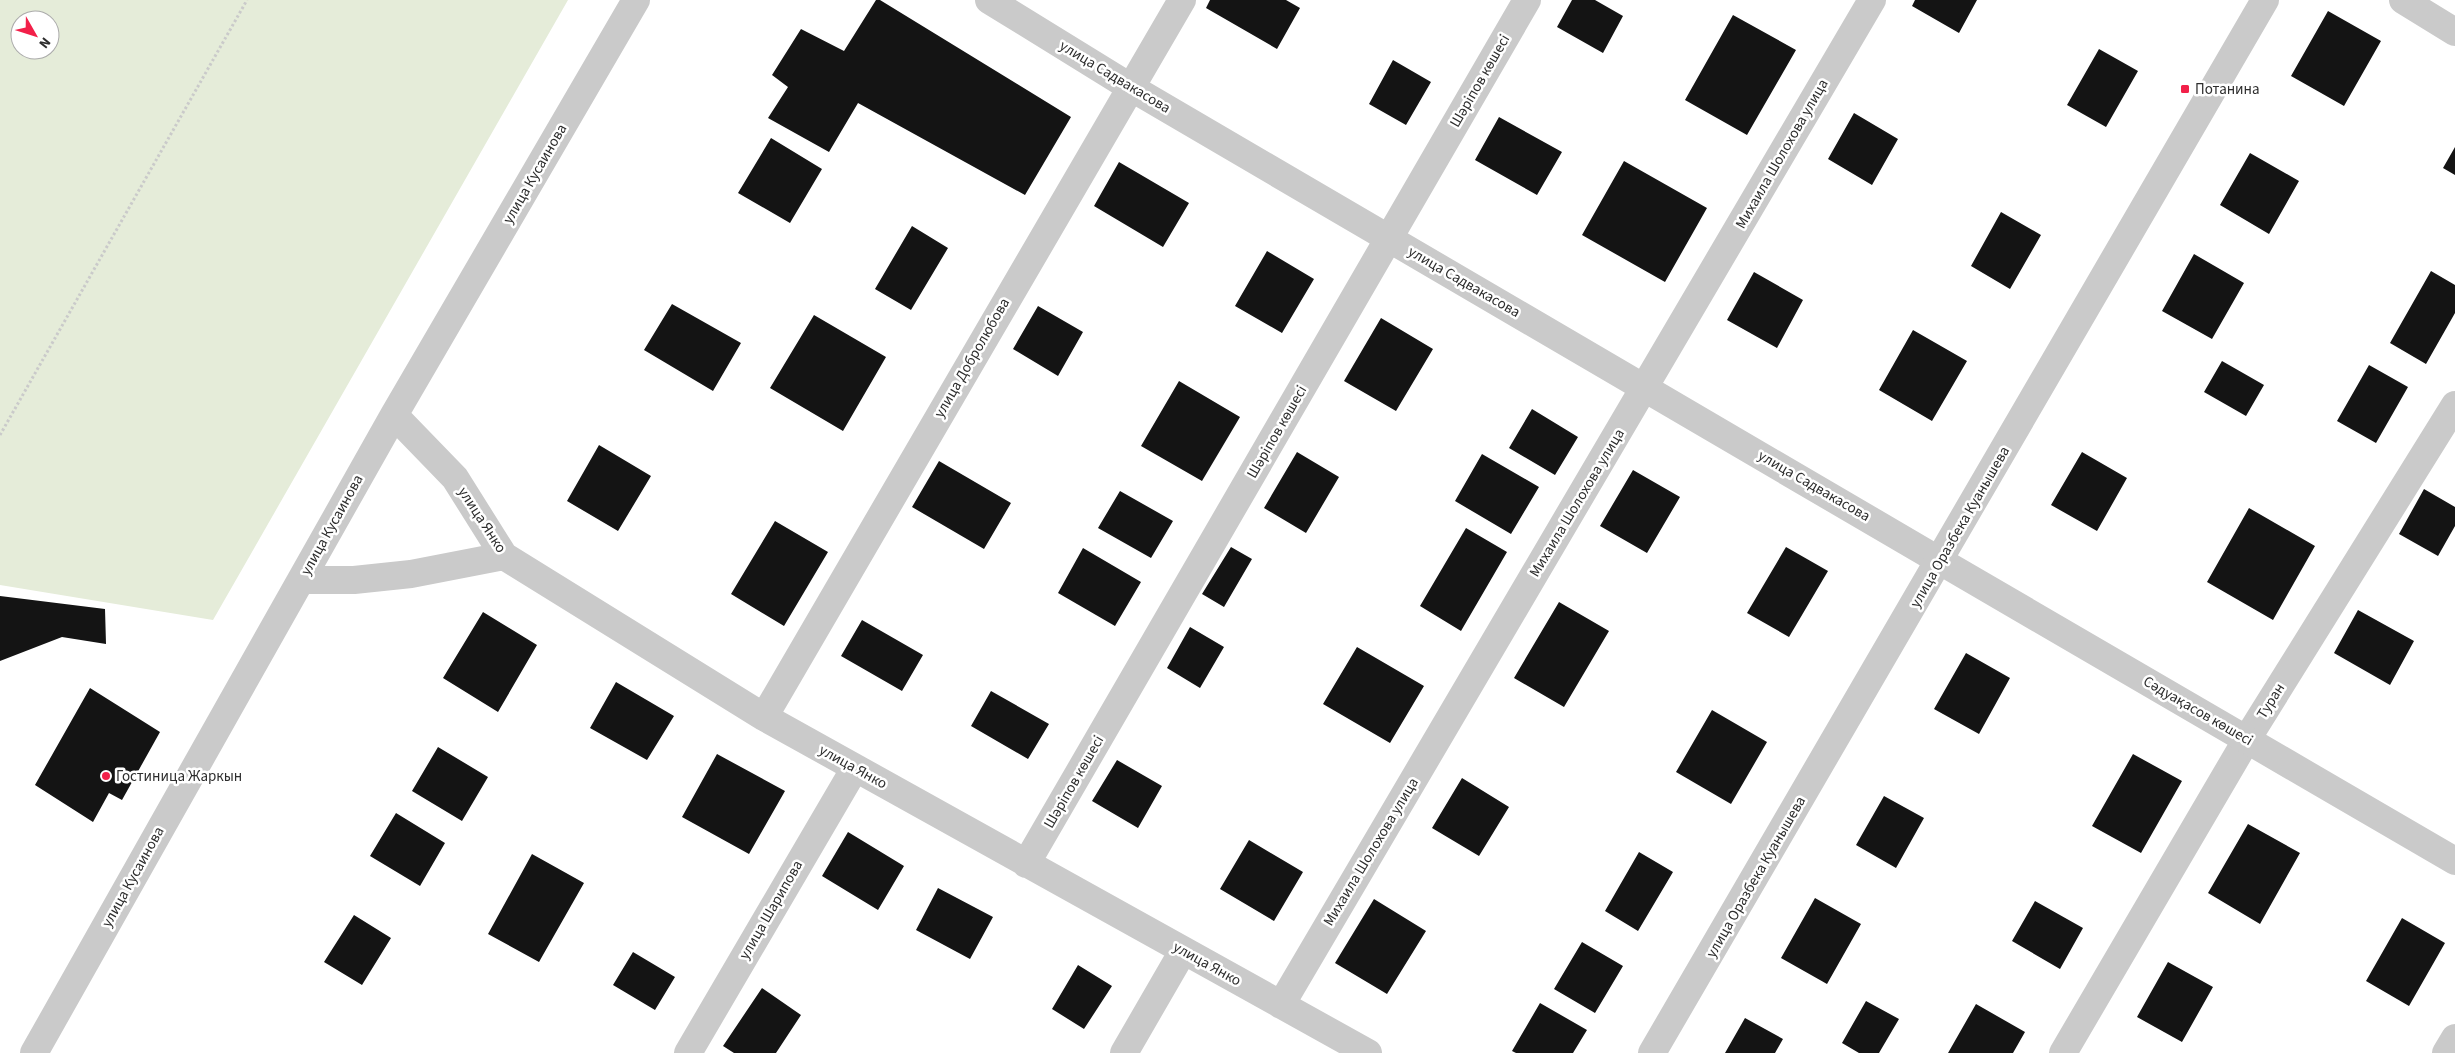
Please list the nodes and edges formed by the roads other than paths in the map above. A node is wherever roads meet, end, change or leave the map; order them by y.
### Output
1 (636, 0) edge
2 (990, 0) edge
3 (1182, 0) edge
4 (1527, 0) edge
5 (1872, 0) edge
6 (2265, 0) edge
7 (2403, 0) edge
8 (2455, 32) edge
9 (1130, 87) junction
10 (1389, 238) junction
11 (1645, 388) junction
12 (2455, 405) edge
13 (394, 415) junction
14 (504, 556) junction
15 (1940, 561) junction
16 (301, 580) junction
17 (764, 717) junction
18 (2247, 739) junction
19 (855, 768) junction
20 (2455, 861) edge
21 (1026, 864) junction
22 (1183, 951) junction
23 (1280, 1005) junction
24 (2455, 1038) edge
25 (34, 1053) edge
26 (688, 1053) edge
27 (1124, 1053) edge
28 (1368, 1053) edge
29 (1652, 1053) edge
30 (2063, 1053) edge
31 (2446, 1053) edge

1 - 13 street, улица Кусаинова
2 - 9 street, улица Садвакасова
3 - 9 street, улица Добролюбова
4 - 10 street, Шәріпов көшесі
5 - 11 street, Михаила Шолохова улица
6 - 15 street, улица Оразбека Куанышева
7 - 8 street
9 - 10 street, улица Садвакасова
9 - 17 street, улица Добролюбова
10 - 11 street, улица Садвакасова
10 - 21 street, Шәріпов көшесі
11 - 15 street, улица Садвакасова
11 - 23 street, Михаила Шолохова улица
12 - 18 street, Туран
13 - 14 street, улица Янко
13 - 16 street, улица Кусаинова
14 - 16 street
14 - 17 street, улица Янко
15 - 18 street, Сәдуақасов көшесі
15 - 29 street, улица Оразбека Куанышева
16 - 25 street, улица Кусаинова
17 - 19 street, улица Янко
18 - 20 street, Сәдуақасов көшесі
18 - 30 street, Туран
19 - 21 street, улица Янко
19 - 26 street, улица Шарипова
21 - 22 street, улица Янко
22 - 23 street, улица Янко
22 - 27 street
23 - 28 street, улица Янко
24 - 31 street

